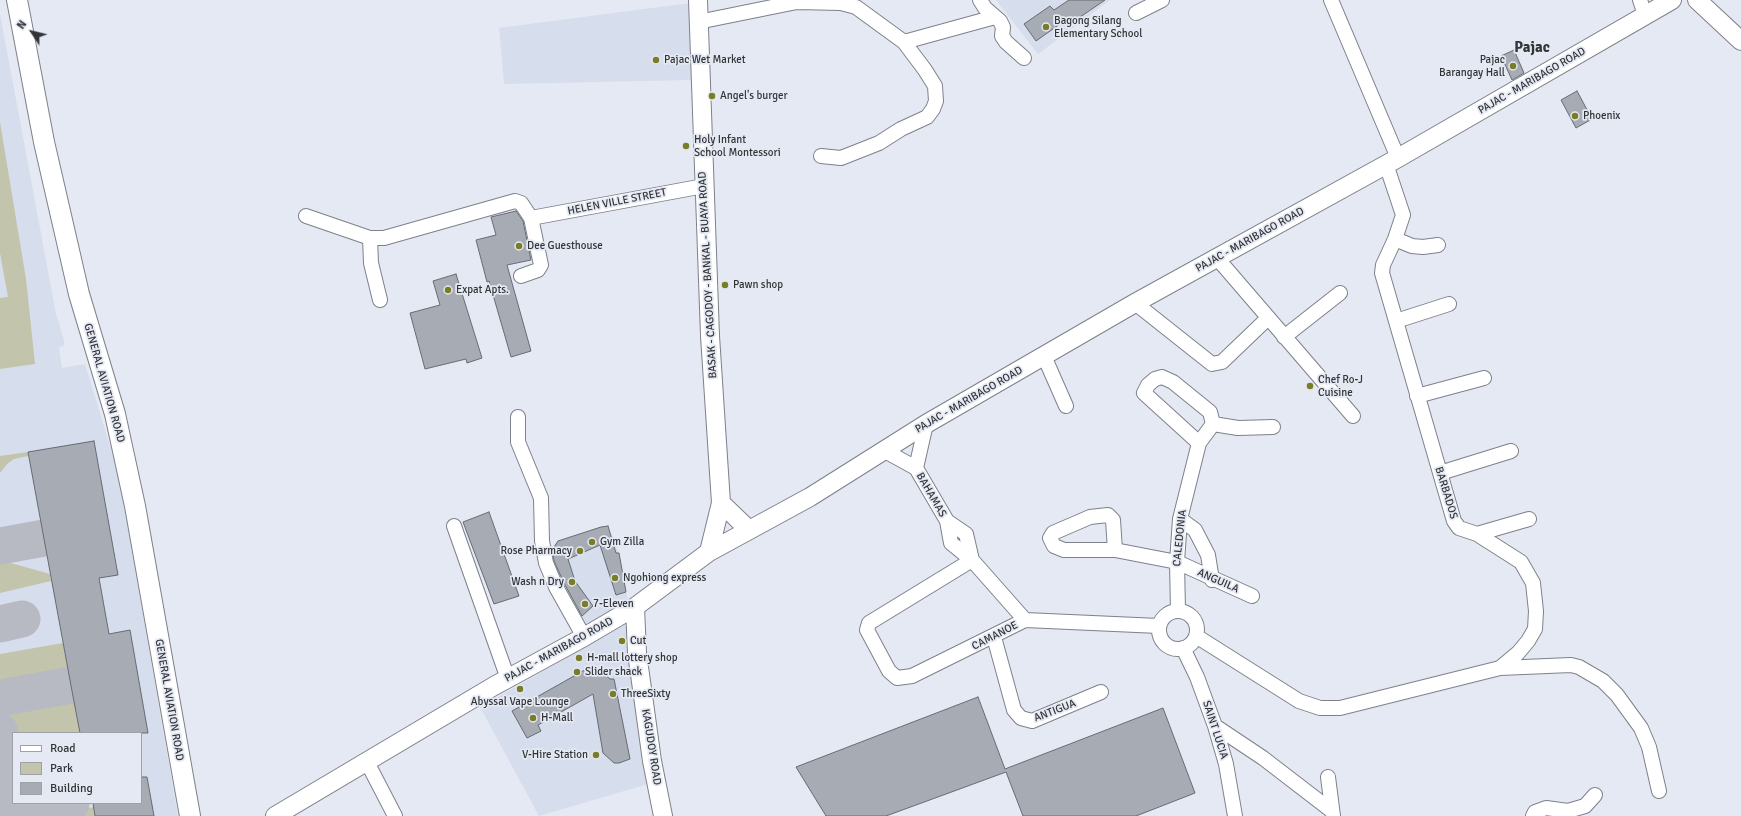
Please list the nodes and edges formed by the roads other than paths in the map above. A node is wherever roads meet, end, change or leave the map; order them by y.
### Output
1 (17, 0) edge
2 (698, 0) edge
3 (980, 0) edge
4 (1162, 0) edge
5 (1331, 0) edge
6 (1672, 0) edge
7 (1697, 0) edge
8 (1642, 8) edge
9 (1136, 13) dead end
10 (995, 17) junction
11 (698, 22) junction
12 (1741, 41) edge
13 (904, 42) junction
14 (1024, 58) dead end
15 (821, 156) dead end
16 (1392, 161) junction
17 (704, 186) junction
18 (306, 216) dead end
19 (531, 218) junction
20 (370, 238) junction
21 (1395, 239) junction
22 (1438, 245) dead end
23 (1217, 258) junction
24 (521, 276) dead end
25 (1340, 292) dead end
26 (380, 300) dead end
27 (1135, 303) junction
28 (1449, 304) dead end
29 (1268, 318) junction
30 (1396, 321) junction
31 (1284, 337) junction
32 (1044, 356) junction
33 (1484, 378) dead end
34 (1417, 396) junction
35 (1066, 406) dead end
36 (1353, 416) dead end
37 (518, 417) dead end
38 (926, 424) junction
39 (1213, 424) junction
40 (1272, 427) dead end
41 (1199, 443) junction
42 (885, 451) junction
43 (1511, 451) dead end
44 (916, 468) junction
45 (1440, 473) junction
46 (721, 503) junction
47 (1180, 519) junction
48 (1529, 519) dead end
49 (454, 526) dead end
50 (748, 529) junction
51 (1477, 534) junction
52 (1115, 550) dead end
53 (708, 552) junction
54 (972, 560) junction
55 (1177, 562) junction
56 (1212, 580) junction
57 (1252, 596) dead end
58 (635, 607) junction
59 (1178, 611) junction
60 (1025, 620) junction
61 (1159, 626) junction
62 (1196, 636) junction
63 (584, 637) junction
64 (994, 637) junction
65 (1183, 648) junction
66 (1500, 668) junction
67 (508, 679) junction
68 (1101, 692) dead end
69 (1215, 726) junction
70 (367, 762) junction
71 (1328, 777) dead end
72 (1659, 791) dead end
73 (1595, 795) dead end
74 (1333, 814) edge
75 (190, 816) edge
76 (275, 816) edge
77 (395, 816) edge
78 (663, 816) edge
79 (1235, 816) edge
80 (1533, 816) edge

1 - 75 main road, GENERAL AVIATION ROAD
2 - 11 street, BASAK - CAGODOY - BANKAL - BUAYA ROAD
3 - 10 street
4 - 9 street
5 - 16 street, BARBADOS
6 - 8 street, PAJAC - MARIBAGO ROAD
7 - 12 street
8 - 16 street, PAJAC - MARIBAGO ROAD
10 - 13 street
10 - 14 street
11 - 13 street
11 - 17 street, BASAK - CAGODOY - BANKAL - BUAYA ROAD
13 - 15 street
16 - 21 street, BARBADOS
16 - 23 street, PAJAC - MARIBAGO ROAD
17 - 19 street, HELEN VILLE STREET
17 - 46 street, BASAK - CAGODOY - BANKAL - BUAYA ROAD
18 - 20 street
19 - 20 street
19 - 24 street
20 - 26 street
21 - 22 street
21 - 30 street, BARBADOS
23 - 27 street, PAJAC - MARIBAGO ROAD
23 - 29 street
25 - 31 street
27 - 29 street
27 - 32 street, PAJAC - MARIBAGO ROAD
28 - 30 street
29 - 31 street
30 - 34 street, BARBADOS
31 - 36 street
32 - 35 street
32 - 38 street, PAJAC - MARIBAGO ROAD
33 - 34 street
34 - 45 street, BARBADOS
37 - 63 street
38 - 42 street, PAJAC - MARIBAGO ROAD
38 - 44 street, BAHAMAS
39 - 40 street
39 - 41 street
39 - 41 street
41 - 47 street, CALEDONIA
42 - 44 street, BAHAMAS
42 - 50 street, PAJAC - MARIBAGO ROAD
43 - 45 street
44 - 54 street, BAHAMAS
45 - 51 street, BARBADOS
46 - 50 street
46 - 53 street, BASAK - CAGODOY - BANKAL - BUAYA ROAD
47 - 55 street, CALEDONIA
47 - 56 street
48 - 51 street
49 - 67 street
50 - 53 street, PAJAC - MARIBAGO ROAD
51 - 66 street, BARBADOS
52 - 55 street, ANGUILA
53 - 58 street, PAJAC - MARIBAGO ROAD
54 - 60 street, CAMANOE
54 - 64 street, CAMANOE
55 - 56 street, ANGUILA
55 - 59 street, CALEDONIA
56 - 57 street, ANGUILA
58 - 63 street, PAJAC - MARIBAGO ROAD
58 - 78 street, KAGUDOY ROAD
59 - 61 street
59 - 62 street
60 - 61 street
60 - 64 street, CAMANOE
61 - 65 street
62 - 65 street
62 - 66 street, BARBADOS
63 - 67 street, PAJAC - MARIBAGO ROAD
64 - 68 street, ANTIGUA
65 - 69 street, SAINT LUCIA
66 - 72 street
67 - 70 street, PAJAC - MARIBAGO ROAD
69 - 74 street
69 - 79 street, SAINT LUCIA
70 - 76 street, PAJAC - MARIBAGO ROAD
70 - 77 street
71 - 74 street
73 - 80 street

